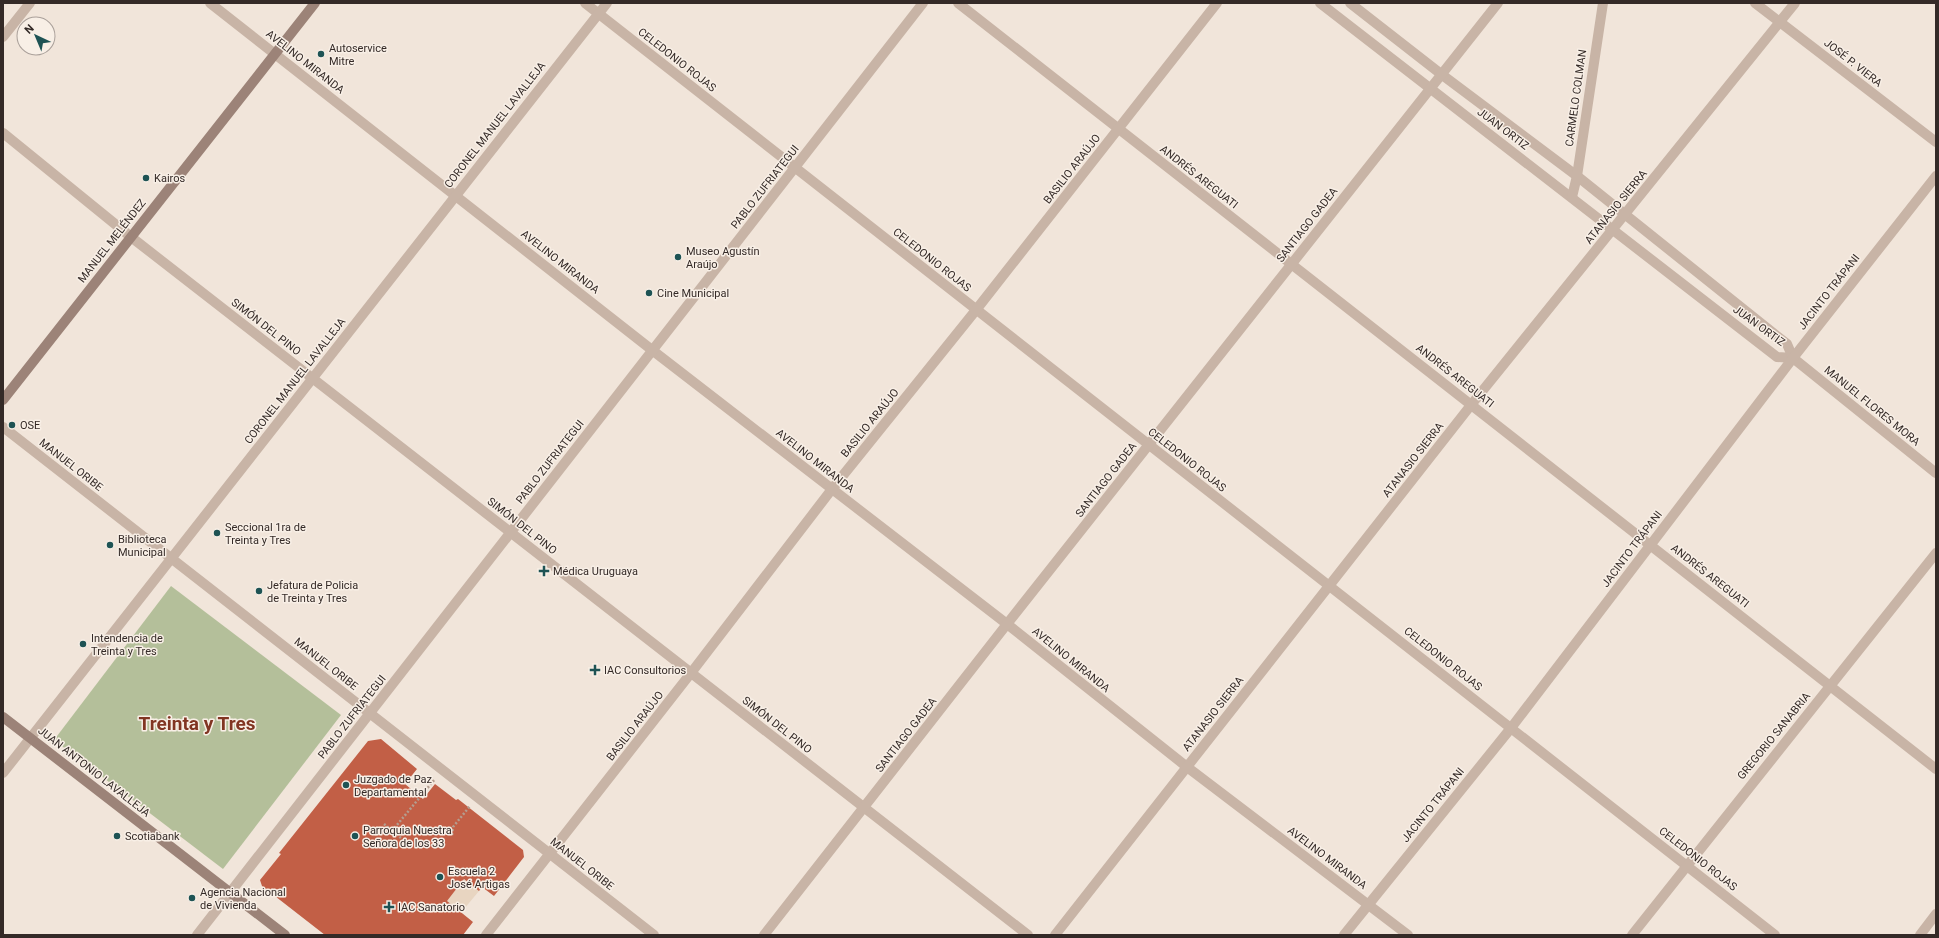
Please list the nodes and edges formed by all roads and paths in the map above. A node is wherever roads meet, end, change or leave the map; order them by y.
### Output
1 (30, 3) edge
2 (210, 3) edge
3 (315, 3) edge
4 (584, 3) edge
5 (607, 3) edge
6 (923, 3) edge
7 (958, 3) edge
8 (1217, 3) edge
9 (1320, 3) edge
10 (1350, 3) edge
11 (1498, 3) edge
12 (1603, 3) edge
13 (1756, 3) edge
14 (1795, 3) edge
15 (598, 14) junction
16 (1780, 22) junction
17 (3, 37) edge
18 (275, 54) junction
19 (1441, 74) junction
20 (1430, 88) junction
21 (1119, 128) junction
22 (3, 133) edge
23 (1936, 142) edge
24 (795, 168) junction
25 (1577, 176) junction
26 (1936, 176) edge
27 (455, 195) junction
28 (1572, 197) junction
29 (1625, 214) junction
30 (1613, 229) junction
31 (131, 237) junction
32 (1292, 264) junction
33 (976, 310) junction
34 (652, 350) junction
35 (1793, 358) junction
36 (313, 378) junction
37 (3, 400) edge
38 (1472, 405) junction
39 (3, 427) edge
40 (1149, 445) junction
41 (1936, 473) edge
42 (832, 489) junction
43 (511, 533) junction
44 (1650, 545) junction
45 (1936, 553) edge
46 (172, 558) junction
47 (1329, 586) junction
48 (1007, 624) junction
49 (691, 673) junction
50 (1830, 686) junction
51 (370, 713) junction
52 (3, 717) edge
53 (1511, 728) junction
54 (30, 738) junction
55 (1186, 767) junction
56 (1936, 769) edge
57 (3, 773) edge
58 (435, 779) dead end
59 (470, 806) dead end
60 (864, 808) junction
61 (384, 824) dead end
62 (392, 831) junction
63 (452, 835) dead end
64 (407, 843) dead end
65 (550, 854) junction
66 (1686, 865) junction
67 (230, 893) junction
68 (1368, 904) junction
69 (1936, 914) edge
70 (197, 935) edge
71 (285, 935) edge
72 (486, 935) edge
73 (654, 935) edge
74 (764, 935) edge
75 (1028, 935) edge
76 (1055, 935) edge
77 (1344, 935) edge
78 (1408, 935) edge
79 (1632, 935) edge
80 (1775, 935) edge
81 (1920, 935) edge

1 - 17 street
2 - 18 street, AVELINO MIRANDA
3 - 18 street, MANUEL MELÉNDEZ
4 - 15 street, CELEDONIO ROJAS
5 - 15 street, CORONEL MANUEL LAVALLEJA
6 - 24 street, PABLO ZUFRIATEGUI
7 - 21 street, ANDRÉS AREGUATI
8 - 21 street, BASILIO ARAÚJO
9 - 20 street, JUAN ORTIZ
10 - 19 street, JUAN ORTIZ
11 - 19 street, SANTIAGO GADEA
12 - 25 street, CARMELO COLMAN
13 - 16 street, JOSÉ P. VIERA
14 - 16 street, ATANASIO SIERRA
15 - 24 street, CELEDONIO ROJAS
15 - 27 street, CORONEL MANUEL LAVALLEJA
16 - 23 street, JOSÉ P. VIERA
16 - 29 street, ATANASIO SIERRA
18 - 27 street, AVELINO MIRANDA
18 - 31 street, MANUEL MELÉNDEZ
19 - 20 street, SANTIAGO GADEA
19 - 25 street, JUAN ORTIZ
20 - 28 street, JUAN ORTIZ
20 - 32 street, SANTIAGO GADEA
21 - 32 street, ANDRÉS AREGUATI
21 - 33 street, BASILIO ARAÚJO
22 - 31 street, SIMÓN DEL PINO
24 - 33 street, CELEDONIO ROJAS
24 - 34 street, PABLO ZUFRIATEGUI
25 - 28 street, CARMELO COLMAN
25 - 29 street, JUAN ORTIZ
26 - 35 street, JACINTO TRÁPANI
27 - 34 street, AVELINO MIRANDA
27 - 36 street, CORONEL MANUEL LAVALLEJA
28 - 30 street, JUAN ORTIZ
29 - 30 street, ATANASIO SIERRA
29 - 35 street, JUAN ORTIZ
30 - 35 street, JUAN ORTIZ
30 - 38 street, ATANASIO SIERRA
31 - 36 street, SIMÓN DEL PINO
31 - 37 street, MANUEL MELÉNDEZ
32 - 38 street, ANDRÉS AREGUATI
32 - 40 street, SANTIAGO GADEA
33 - 40 street, CELEDONIO ROJAS
33 - 42 street, BASILIO ARAÚJO
34 - 42 street, AVELINO MIRANDA
34 - 43 street, PABLO ZUFRIATEGUI
35 - 41 street, MANUEL FLORES MORA
35 - 44 street, JACINTO TRÁPANI
36 - 43 street, SIMÓN DEL PINO
36 - 46 street, CORONEL MANUEL LAVALLEJA
38 - 44 street, ANDRÉS AREGUATI
38 - 47 street, ATANASIO SIERRA
39 - 46 street, MANUEL ORIBE
40 - 47 street, CELEDONIO ROJAS
40 - 48 street, SANTIAGO GADEA
42 - 48 street, AVELINO MIRANDA
42 - 49 street, BASILIO ARAÚJO
43 - 49 street, SIMÓN DEL PINO
43 - 51 street, PABLO ZUFRIATEGUI
44 - 50 street, ANDRÉS AREGUATI
44 - 53 street, JACINTO TRÁPANI
45 - 50 street, GREGORIO SANABRIA
46 - 51 street, MANUEL ORIBE
46 - 54 street, CORONEL MANUEL LAVALLEJA
47 - 53 street, CELEDONIO ROJAS
47 - 55 street, ATANASIO SIERRA
48 - 55 street, AVELINO MIRANDA
48 - 60 street, SANTIAGO GADEA
49 - 60 street, SIMÓN DEL PINO
49 - 65 street, BASILIO ARAÚJO
50 - 56 street, ANDRÉS AREGUATI
50 - 66 street, GREGORIO SANABRIA
51 - 65 street, MANUEL ORIBE
51 - 67 street, PABLO ZUFRIATEGUI
52 - 54 street, JUAN ANTONIO LAVALLEJA
53 - 66 street, CELEDONIO ROJAS
53 - 68 street, JACINTO TRÁPANI
54 - 57 street, CORONEL MANUEL LAVALLEJA
54 - 67 street, JUAN ANTONIO LAVALLEJA
55 - 68 street, AVELINO MIRANDA
55 - 76 street, ATANASIO SIERRA
58 - 62 path
59 - 63 path
60 - 74 street, SANTIAGO GADEA
60 - 75 street, SIMÓN DEL PINO
61 - 62 path
62 - 64 path
65 - 72 street, BASILIO ARAÚJO
65 - 73 street, MANUEL ORIBE
66 - 79 street, GREGORIO SANABRIA
66 - 80 street, CELEDONIO ROJAS
67 - 70 street, PABLO ZUFRIATEGUI
67 - 71 street, JUAN ANTONIO LAVALLEJA
68 - 77 street, JACINTO TRÁPANI
68 - 78 street, AVELINO MIRANDA
69 - 81 street

